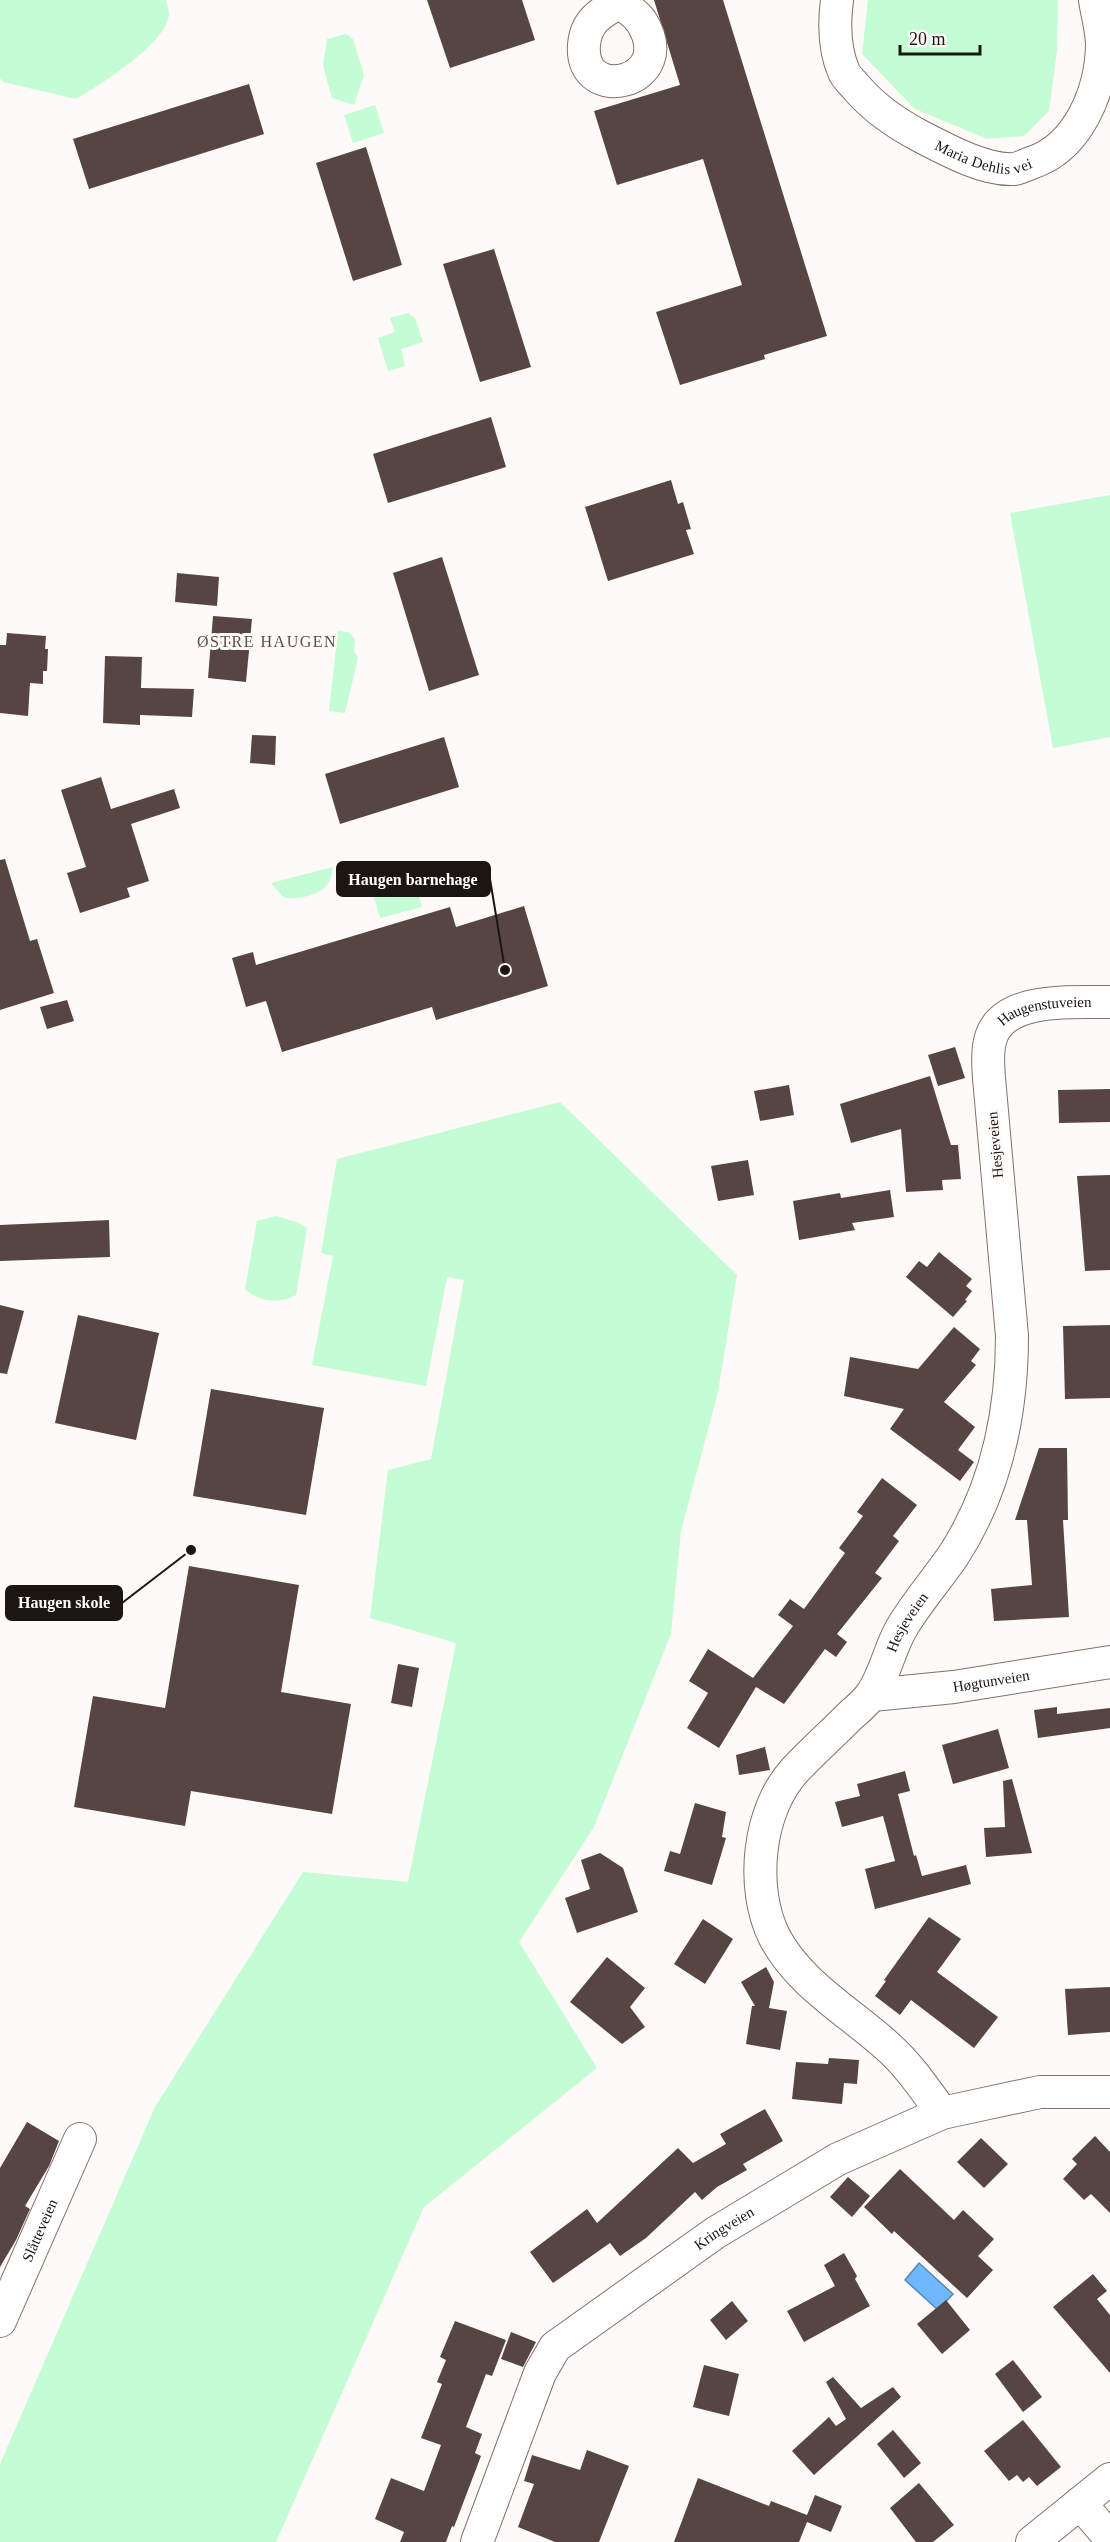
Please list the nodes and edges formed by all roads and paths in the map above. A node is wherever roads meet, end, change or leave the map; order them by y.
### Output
1 (837, 0) edge
2 (1095, 0) edge
3 (1106, 44) edge
4 (1110, 1002) edge
5 (990, 1039) joint
6 (1110, 1662) edge
7 (872, 1695) junction
8 (1110, 2092) edge
9 (942, 2113) junction
10 (80, 2139) dead end
11 (0, 2321) edge
12 (1110, 2479) edge
13 (1080, 2503) junction
14 (1110, 2538) edge
15 (477, 2542) edge
16 (1032, 2542) edge

1 - 3 street, Maria Dehlis vei
2 - 3 street, Maria Dehlis vei
4 - 5 street, Haugenstuveien
5 - 7 street, Hesjeveien
6 - 7 street, Høgtunveien
7 - 9 street, Hesjeveien
8 - 9 street, Kringveien
9 - 15 street, Kringveien
10 - 11 street, Slåtteveien
12 - 13 street
13 - 14 street
13 - 16 street

